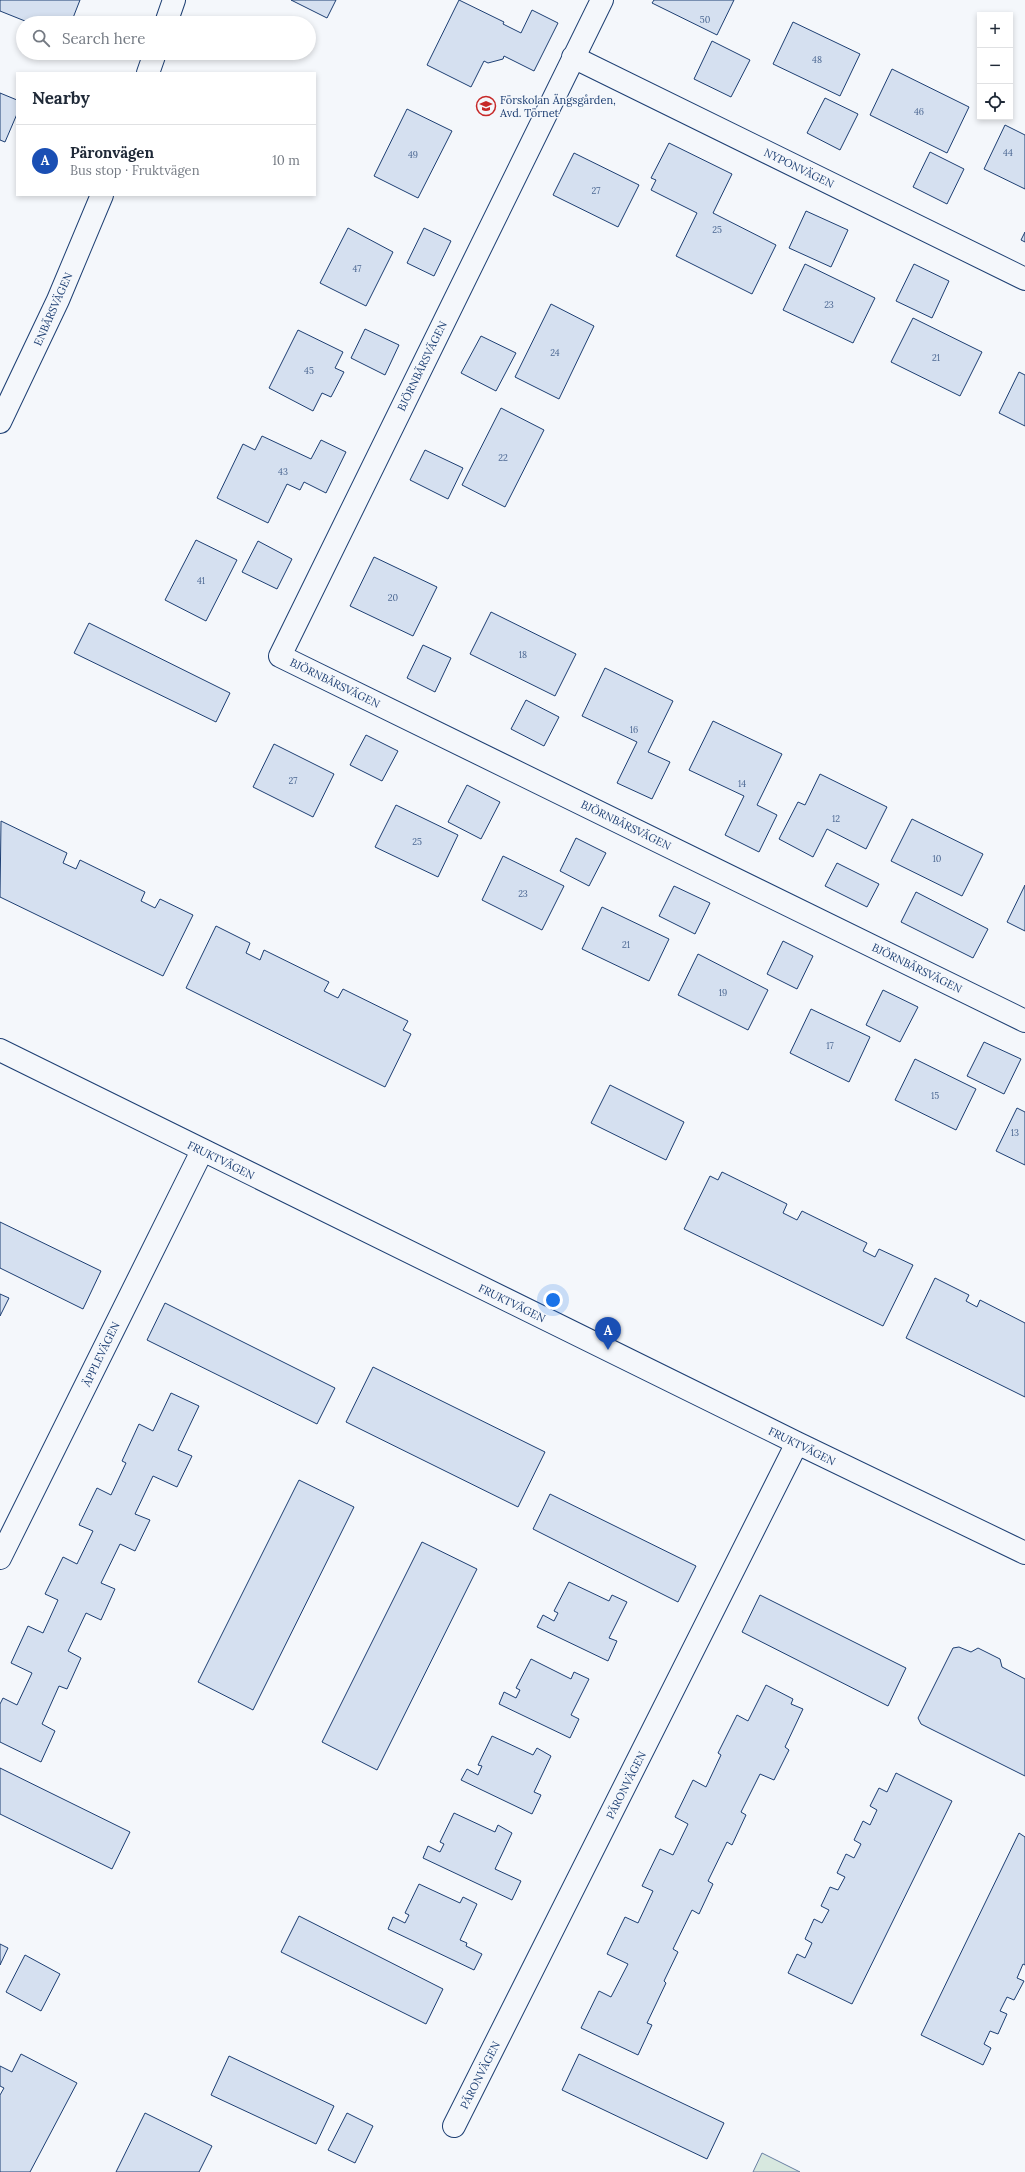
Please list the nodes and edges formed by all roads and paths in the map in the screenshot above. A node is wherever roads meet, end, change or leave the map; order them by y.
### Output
1 (174, 0) edge
2 (602, 0) edge
3 (168, 16) edge
4 (573, 57) junction
5 (153, 60) edge
6 (148, 72) edge
7 (102, 196) edge
8 (1025, 279) edge
9 (0, 422) edge
10 (1025, 1020) edge
11 (0, 1050) edge
12 (202, 1151) junction
13 (797, 1443) junction
14 (1025, 1552) edge
15 (0, 1558) edge
16 (454, 2126) dead end

1 - 3 street
2 - 4 street, BJÖRNBÄRSVÄGEN
4 - 8 street, NYPONVÄGEN
4 - 10 street, BJÖRNBÄRSVÄGEN
5 - 6 street
7 - 9 street, ENBÄRSVÄGEN
11 - 12 street, FRUKTVÄGEN
12 - 13 street, FRUKTVÄGEN
12 - 15 street, ÄPPLEVÄGEN
13 - 14 street, FRUKTVÄGEN
13 - 16 street, PÄRONVÄGEN

